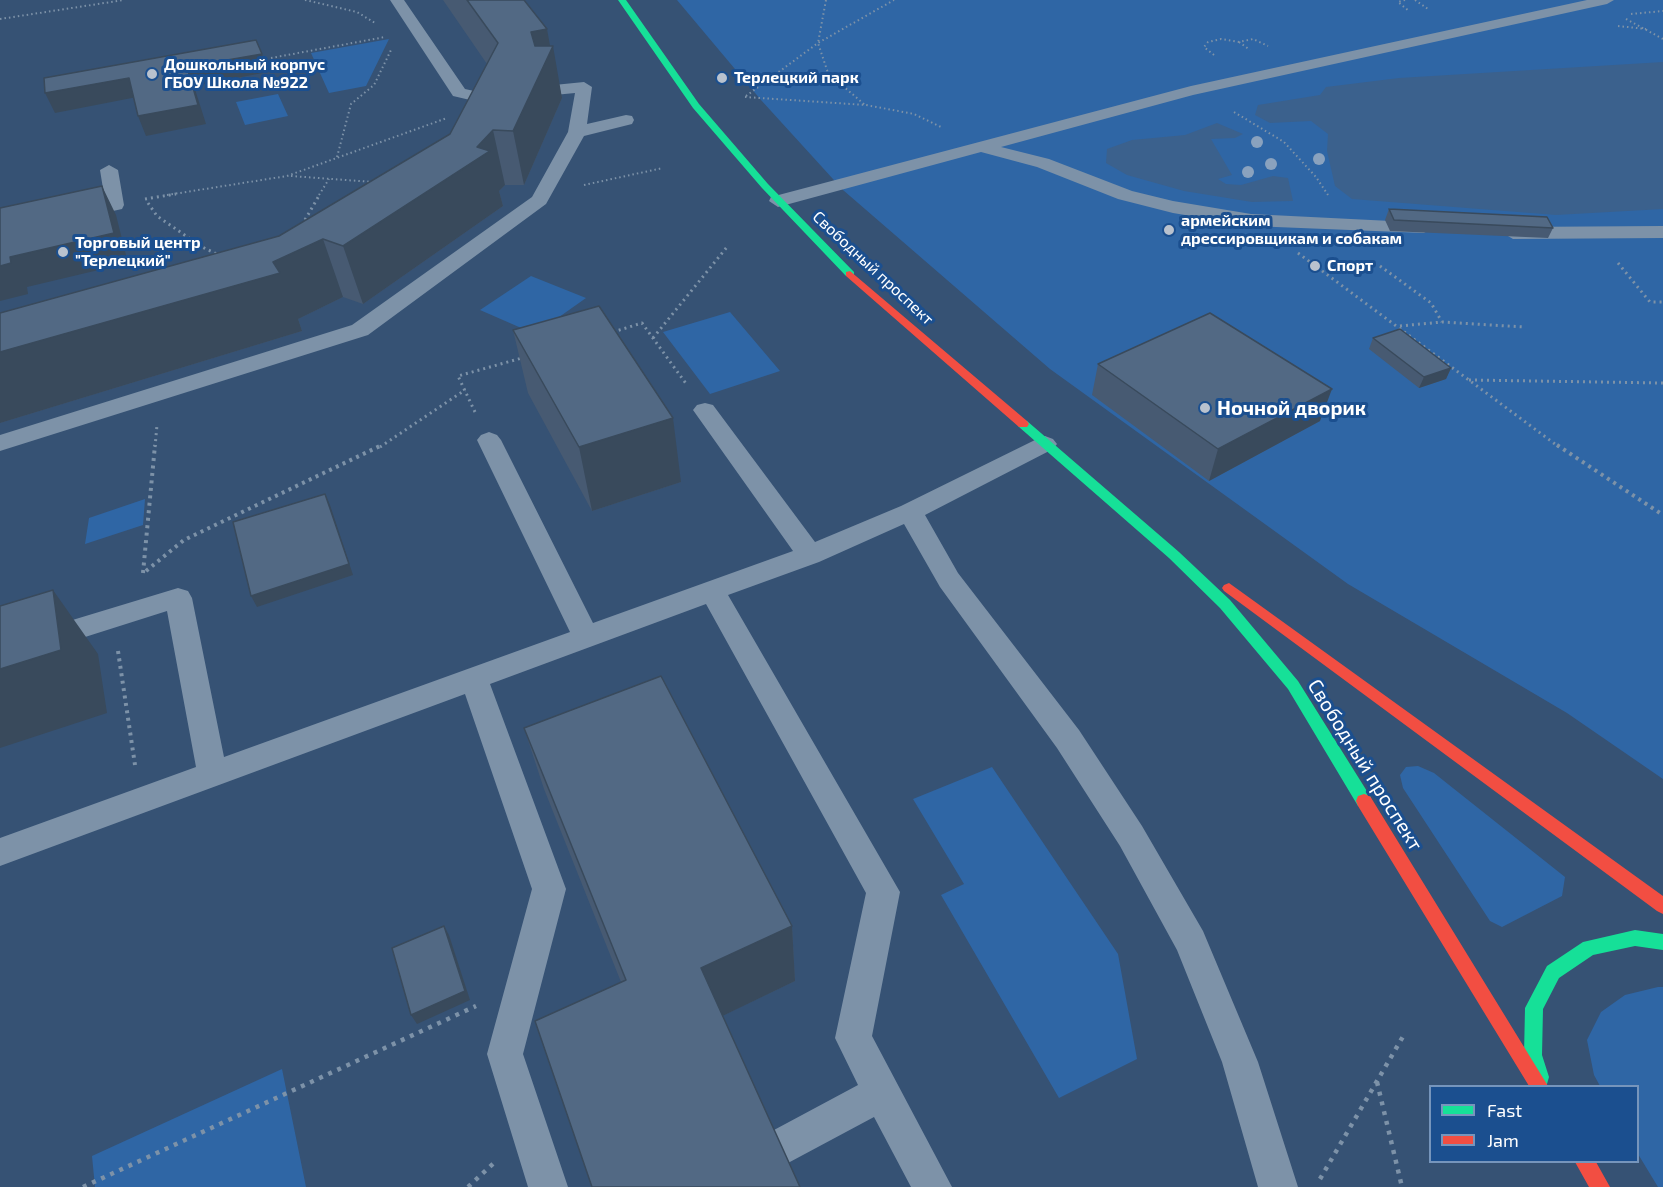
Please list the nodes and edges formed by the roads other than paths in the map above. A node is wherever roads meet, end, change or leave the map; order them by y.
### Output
1 (397, 0) edge
2 (622, 0) edge
3 (1607, 0) edge
4 (544, 92) edge
5 (509, 95) edge
6 (626, 120) dead end
7 (577, 132) junction
8 (980, 146) junction
9 (109, 170) dead end
10 (778, 201) junction
11 (57, 217) edge
12 (1440, 228) edge
13 (1499, 232) edge
14 (1663, 232) edge
15 (705, 410) road end
16 (489, 440) road end
17 (0, 443) edge
18 (1045, 444) junction
19 (1112, 501) junction
20 (910, 512) junction
21 (810, 555) junction
22 (712, 591) junction
23 (586, 637) junction
24 (0, 653) edge
25 (474, 679) junction
26 (213, 776) junction
27 (0, 852) edge
28 (1663, 906) edge
29 (1663, 942) edge
30 (1540, 1085) edge
31 (1541, 1085) edge
32 (882, 1092) junction
33 (788, 1144) dead end
34 (1586, 1163) edge
35 (548, 1187) edge
36 (932, 1187) edge
37 (1278, 1187) edge
38 (1600, 1187) edge

1 - 5 lane
2 - 10 main road, Свободный проспект
3 - 8 lane
4 - 7 lane
6 - 7 lane
7 - 17 lane
8 - 10 lane
8 - 12 lane
9 - 11 lane
10 - 18 main road, Свободный проспект
13 - 14 lane
15 - 21 lane
16 - 23 lane
18 - 19 main road, Свободный проспект
18 - 20 lane
19 - 28 main road, Свободный проспект
19 - 30 main road, Свободный проспект
20 - 21 lane
20 - 37 lane
21 - 22 lane
22 - 23 lane
22 - 32 lane
23 - 25 lane
24 - 26 lane
25 - 26 lane
25 - 35 lane
26 - 27 lane
29 - 31 main road, Свободный проспект
32 - 33 lane
32 - 36 lane
34 - 38 main road

